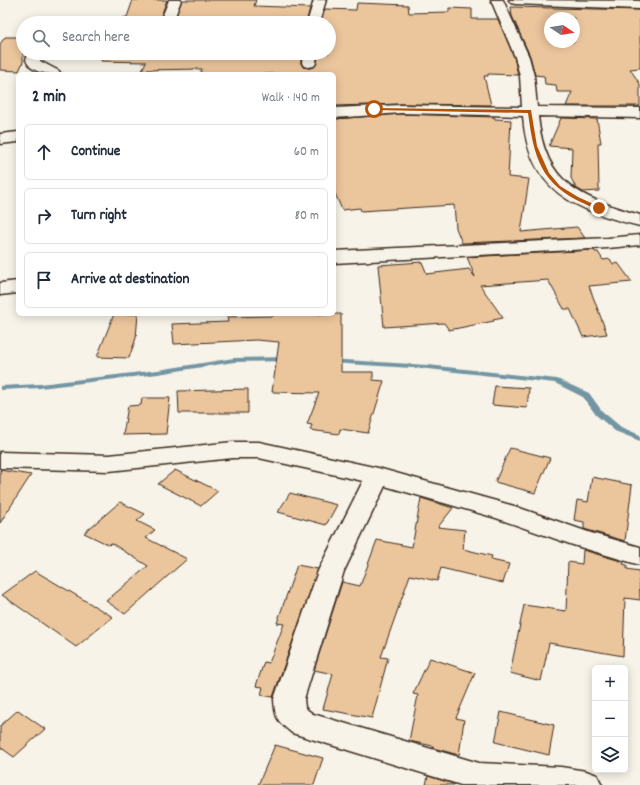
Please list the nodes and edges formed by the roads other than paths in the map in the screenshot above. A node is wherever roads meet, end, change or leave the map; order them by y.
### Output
1 (175, 0) edge
2 (320, 0) edge
3 (496, 0) edge
4 (515, 0) edge
5 (640, 5) edge
6 (169, 16) edge
7 (315, 16) edge
8 (33, 60) edge
9 (50, 72) edge
10 (530, 111) junction
11 (336, 112) edge
12 (640, 113) edge
13 (16, 136) edge
14 (0, 139) edge
15 (640, 221) edge
16 (640, 240) edge
17 (336, 257) edge
18 (16, 287) edge
19 (0, 289) edge
20 (0, 460) edge
21 (378, 476) junction
22 (640, 556) edge
23 (586, 785) edge

1 - 6 street
2 - 7 street
3 - 10 street
4 - 5 street
8 - 9 street
10 - 11 street
10 - 12 street
10 - 15 street
13 - 14 street
16 - 17 street
18 - 19 street
20 - 21 street
21 - 22 street
21 - 23 street

